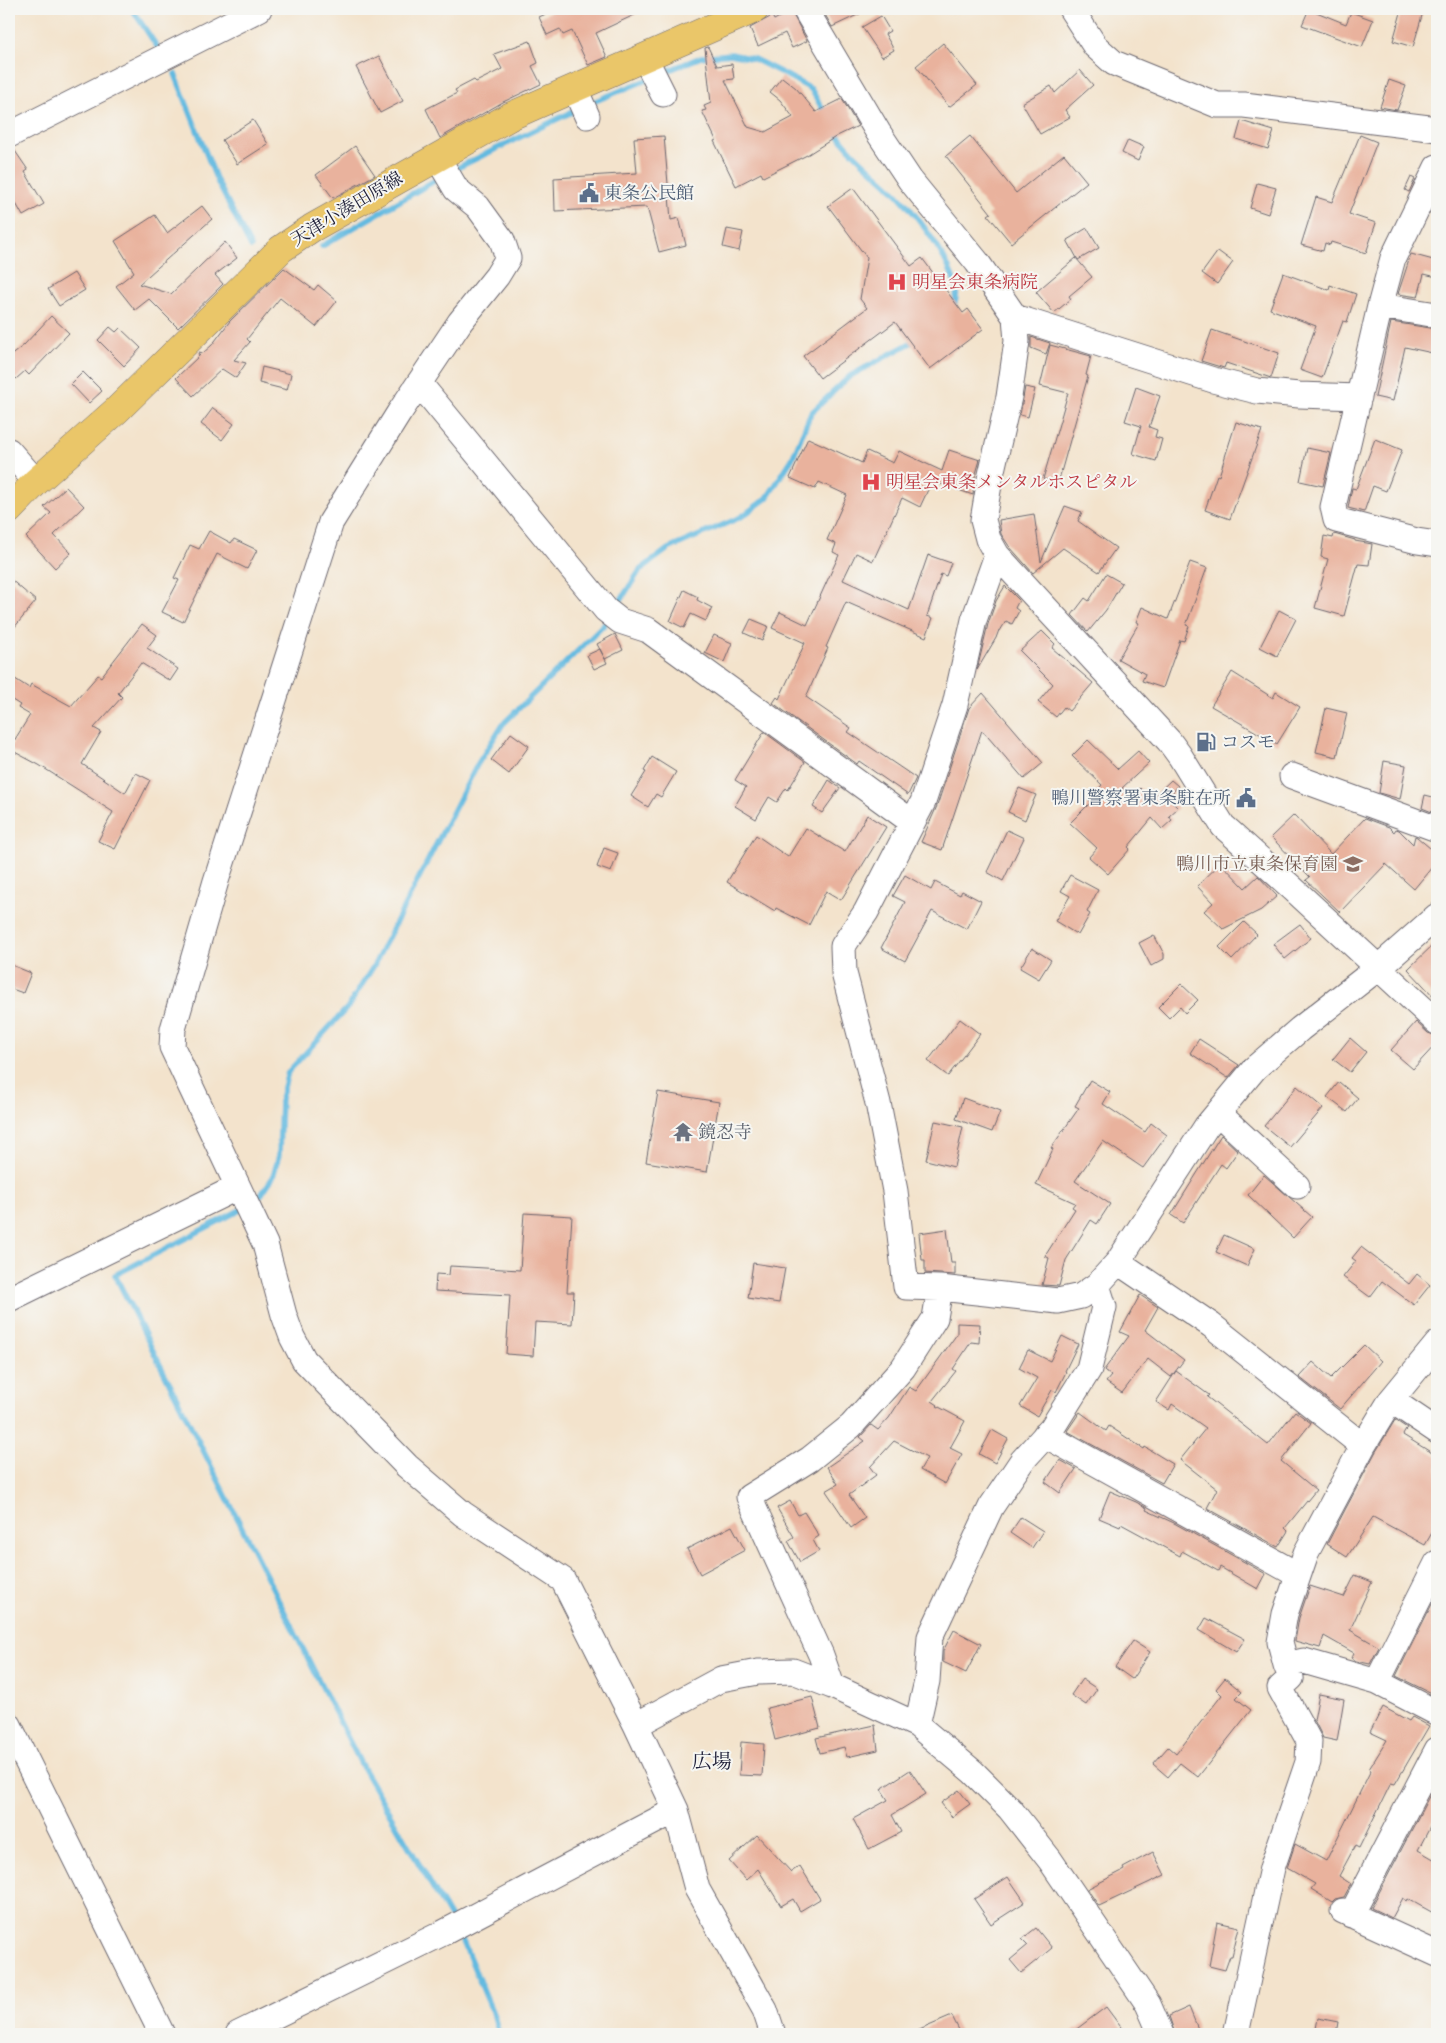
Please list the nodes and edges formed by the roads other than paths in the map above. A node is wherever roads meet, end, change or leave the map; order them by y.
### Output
1 (258, 9) edge
2 (755, 9) edge
3 (804, 9) edge
4 (1071, 9) edge
5 (648, 64) junction
6 (663, 94) dead end
7 (1437, 129) edge
8 (9, 135) edge
9 (443, 167) junction
10 (1437, 167) edge
11 (1380, 306) junction
12 (1437, 315) edge
13 (1015, 317) junction
14 (419, 384) junction
15 (1359, 397) junction
16 (9, 452) edge
17 (36, 482) junction
18 (9, 510) edge
19 (1437, 544) edge
20 (996, 555) junction
21 (1292, 776) dead end
22 (912, 822) junction
23 (1437, 829) edge
24 (1437, 916) edge
25 (1378, 968) junction
26 (1437, 1022) edge
27 (1218, 1112) junction
28 (1297, 1186) dead end
29 (244, 1198) junction
30 (1118, 1262) junction
31 (1097, 1285) junction
32 (940, 1288) junction
33 (9, 1299) edge
34 (1437, 1344) edge
35 (1391, 1400) junction
36 (1437, 1431) edge
37 (1045, 1435) junction
38 (1363, 1446) junction
39 (1437, 1563) edge
40 (1298, 1575) junction
41 (1286, 1665) junction
42 (1377, 1682) junction
43 (832, 1686) junction
44 (1437, 1713) edge
45 (636, 1725) junction
46 (9, 1726) edge
47 (917, 1726) junction
48 (1437, 1750) edge
49 (676, 1810) junction
50 (1437, 1954) edge
51 (162, 2034) edge
52 (238, 2034) edge
53 (773, 2034) edge
54 (1161, 2034) edge
55 (1236, 2034) edge

1 - 8 street
2 - 5 main road, 天津小湊田原線
3 - 13 street
4 - 7 street
5 - 6 street
5 - 9 main road, 天津小湊田原線
9 - 14 street
9 - 17 main road, 天津小湊田原線
10 - 11 street
11 - 12 street
11 - 15 street
13 - 15 street
13 - 20 street
14 - 22 street
14 - 29 street
15 - 19 street
16 - 17 street
17 - 18 main road, 天津小湊田原線
20 - 22 street
20 - 25 street
21 - 23 street
22 - 32 street
24 - 25 street
25 - 26 street
25 - 27 street
27 - 28 street
27 - 30 street
29 - 33 street
29 - 45 street
30 - 31 street
30 - 38 street
31 - 32 street
31 - 37 street
32 - 43 street
34 - 35 street
35 - 36 street
35 - 38 street
37 - 40 street
37 - 47 street
38 - 40 street
39 - 42 street
40 - 41 street
41 - 42 street
41 - 55 street
42 - 44 street
43 - 45 street
43 - 47 street
45 - 49 street
46 - 51 street
47 - 54 street
48 - 50 street
49 - 52 street
49 - 53 street

